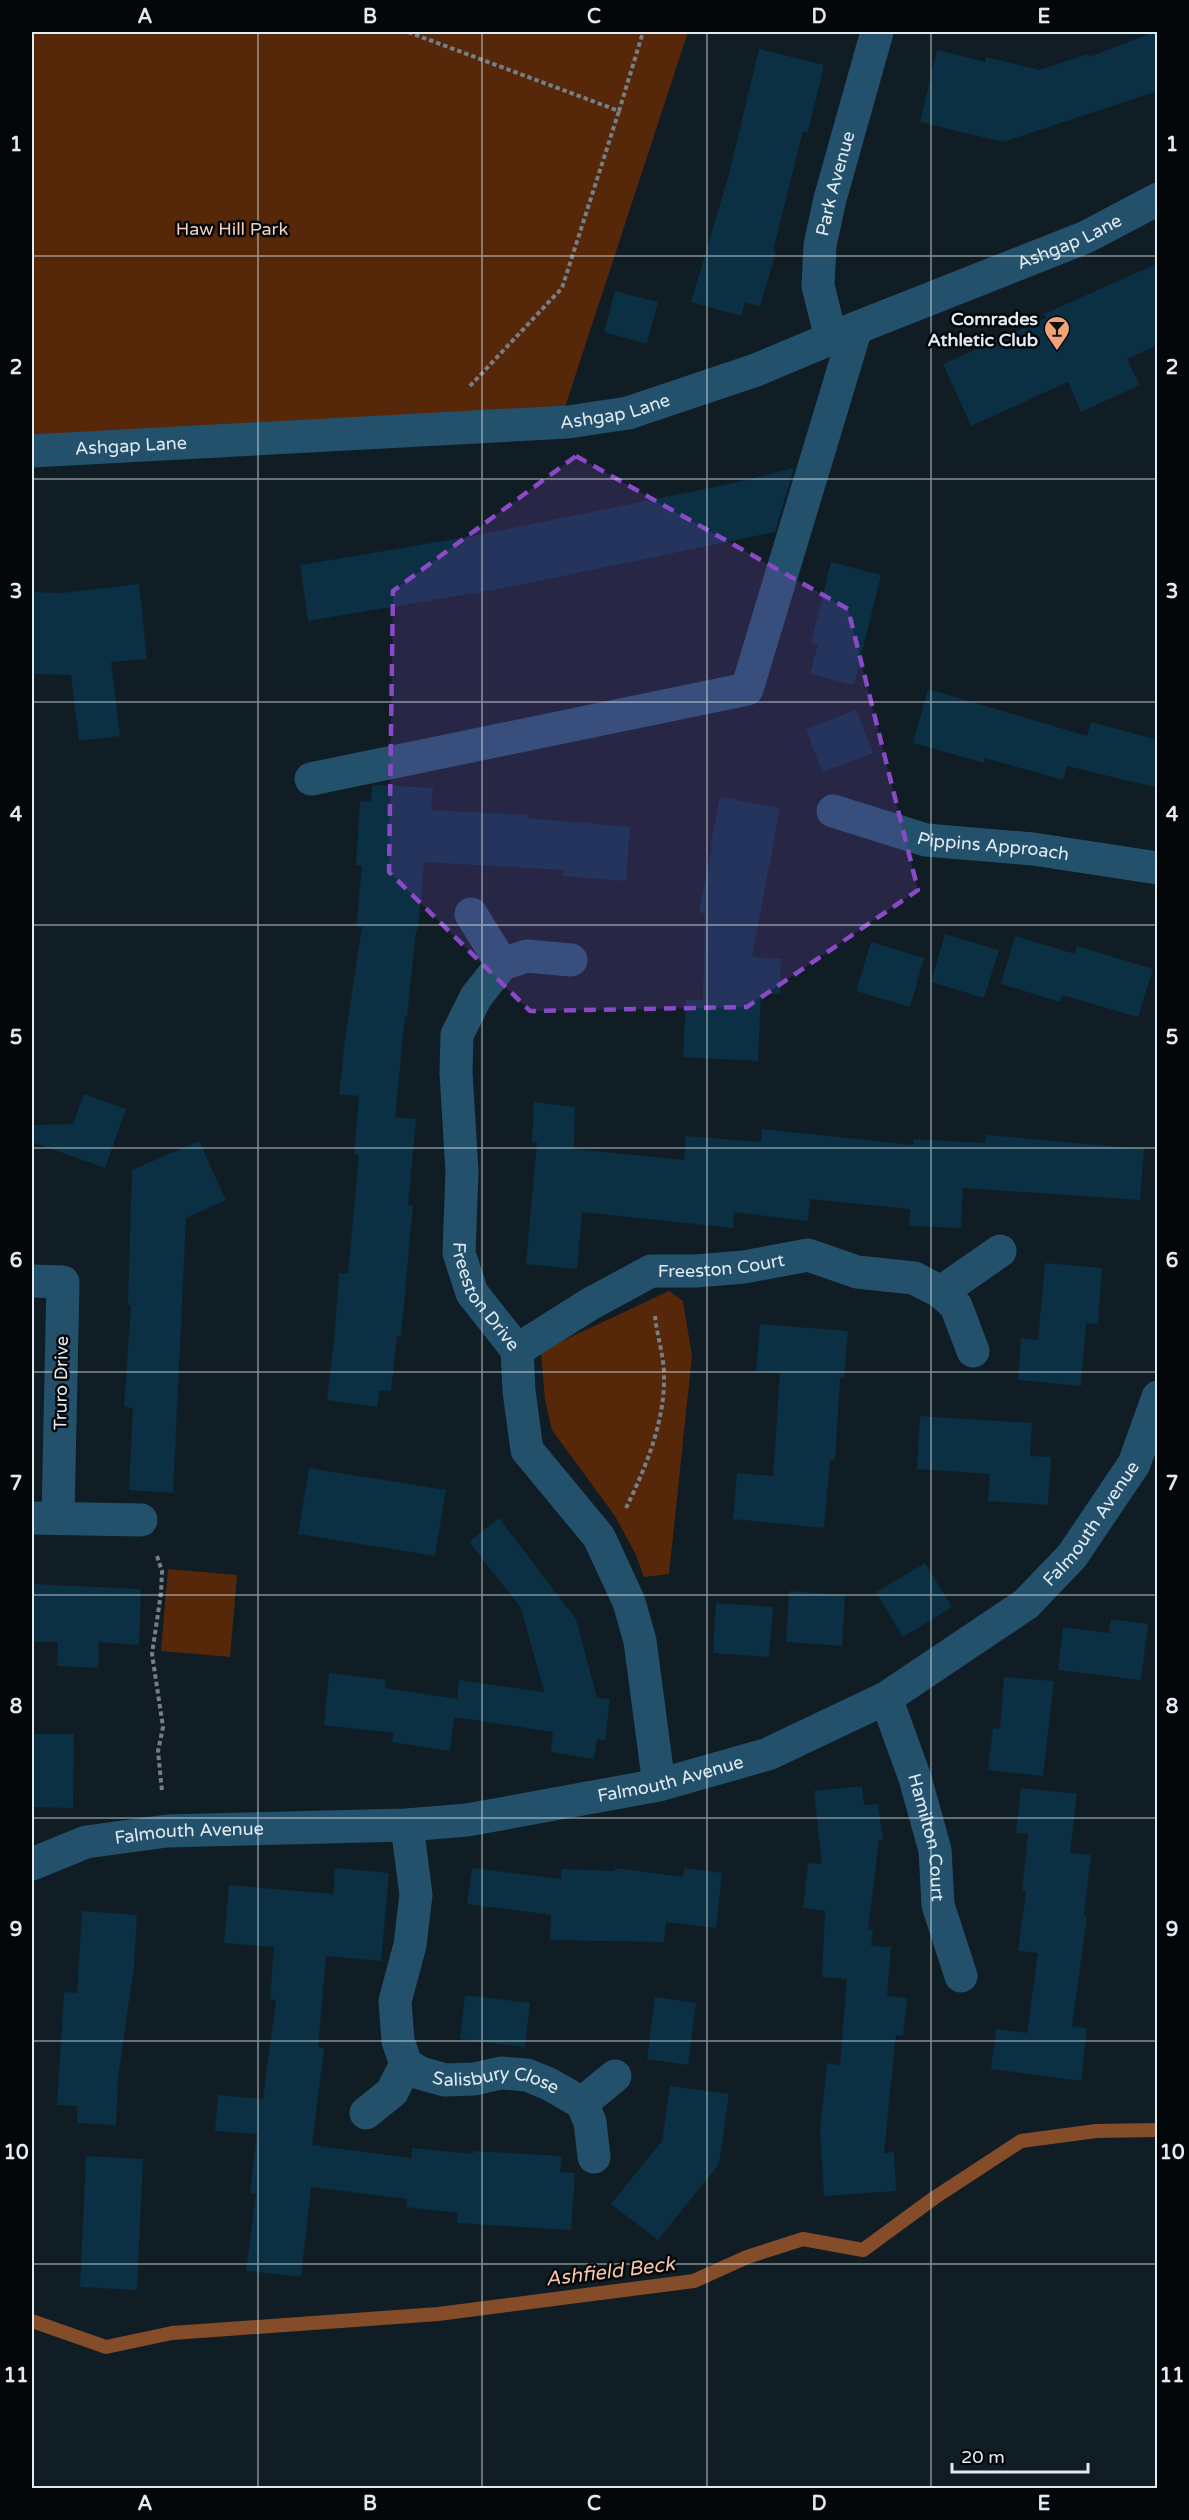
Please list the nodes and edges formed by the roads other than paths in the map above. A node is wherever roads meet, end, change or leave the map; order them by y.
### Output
1 (877, 32) edge
2 (1158, 199) edge
3 (844, 333) junction
4 (32, 451) edge
5 (311, 780) dead end
6 (833, 811) dead end
7 (1158, 868) edge
8 (471, 914) dead end
9 (571, 960) dead end
10 (502, 964) junction
11 (1000, 1251) dead end
12 (32, 1281) edge
13 (941, 1292) junction
14 (517, 1350) junction
15 (973, 1351) dead end
16 (1158, 1396) edge
17 (45, 1517) edge
18 (141, 1520) road end
19 (886, 1698) junction
20 (659, 1785) junction
21 (407, 1825) junction
22 (32, 1864) edge
23 (962, 1976) dead end
24 (406, 2064) junction
25 (615, 2076) dead end
26 (582, 2103) junction
27 (366, 2113) dead end
28 (594, 2157) dead end

1 - 3 street, Park Avenue
2 - 3 street, Ashgap Lane
3 - 4 street, Ashgap Lane
3 - 5 street
6 - 7 street, Pippins Approach
8 - 10 street
9 - 10 street
10 - 14 street, Freeston Drive
11 - 13 street
12 - 17 street, Truro Drive
13 - 14 street, Freeston Court
13 - 15 street, Freeston Court
14 - 20 street, Freeston Drive
16 - 19 street, Falmouth Avenue
17 - 18 street, Truro Drive
19 - 20 street, Falmouth Avenue
19 - 23 street, Hamilton Court
20 - 21 street, Falmouth Avenue
21 - 22 street, Falmouth Avenue
21 - 24 street, Salisbury Close
24 - 26 street, Salisbury Close
24 - 27 street, Salisbury Close
25 - 26 street, Salisbury Close
26 - 28 street, Salisbury Close

